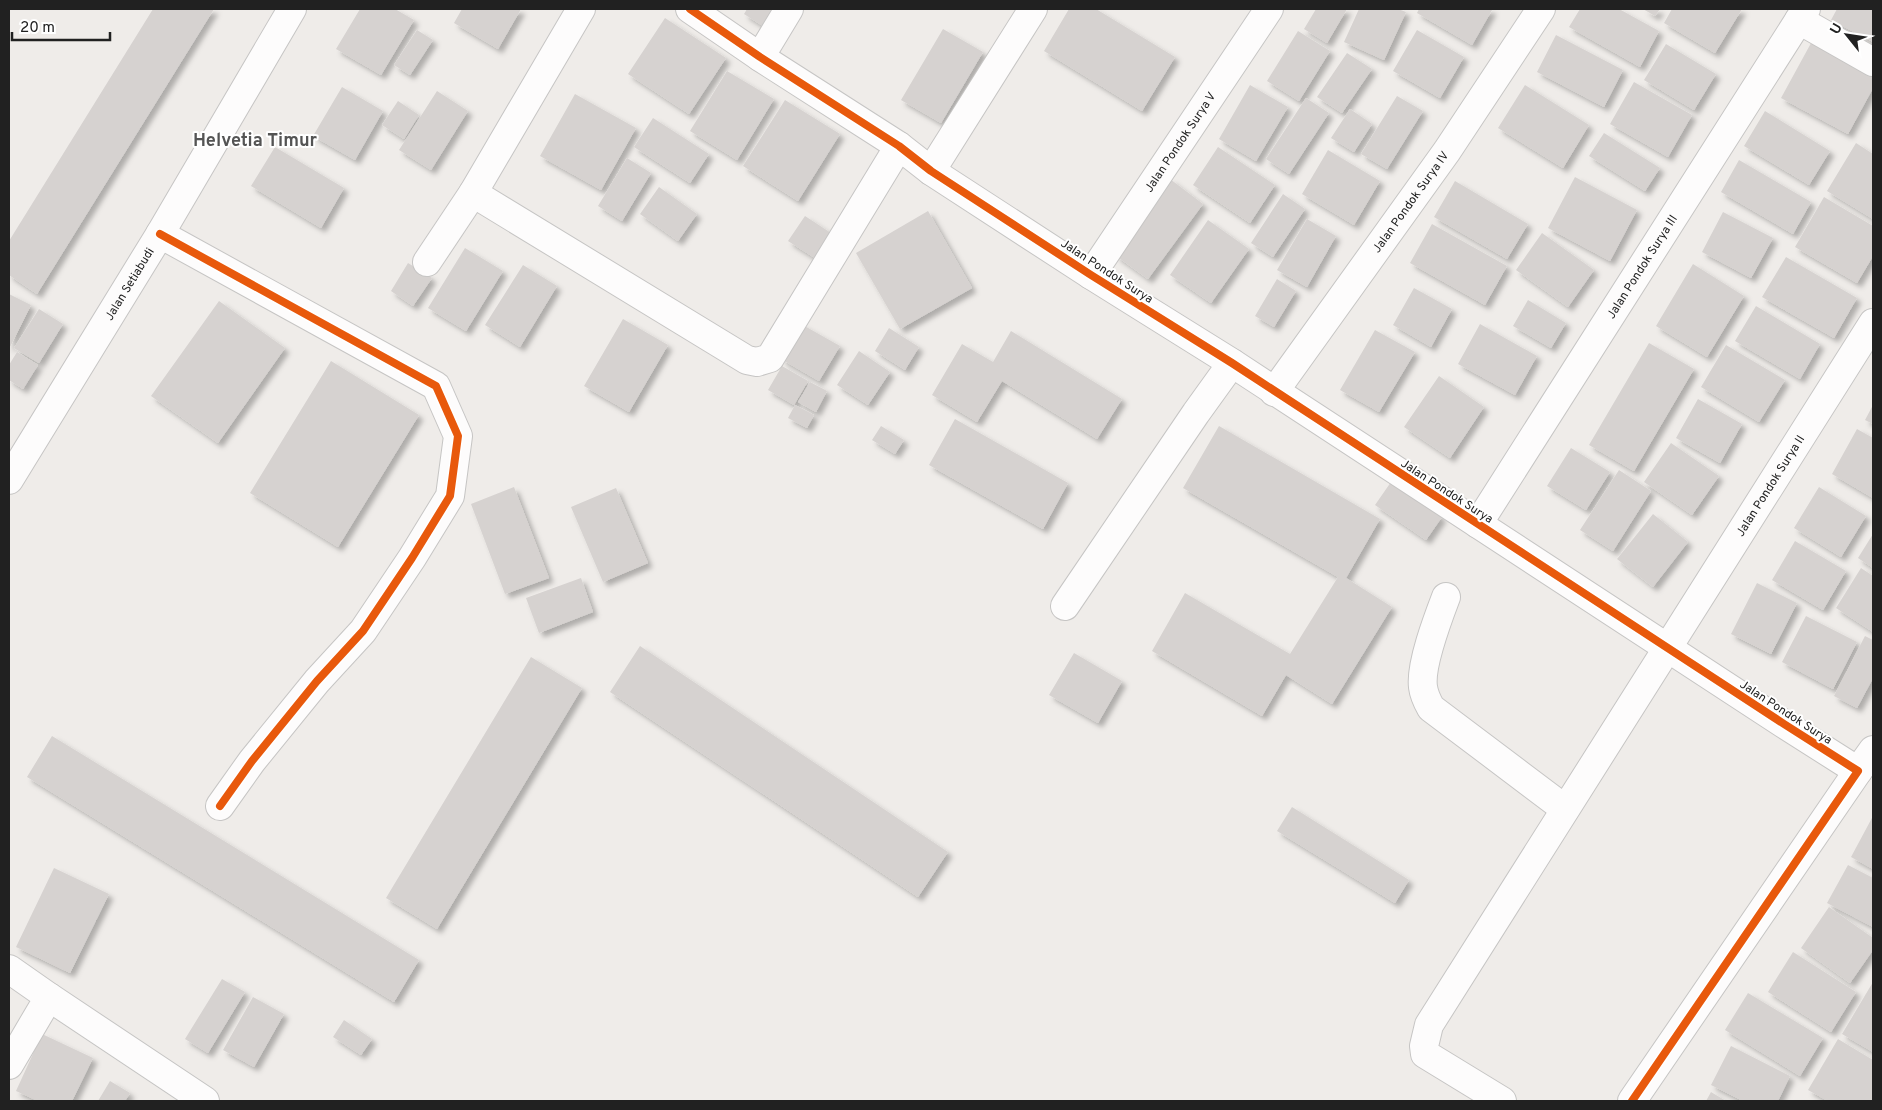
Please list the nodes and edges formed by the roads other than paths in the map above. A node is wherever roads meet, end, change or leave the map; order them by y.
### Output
1 (292, 9) edge
2 (580, 9) edge
3 (690, 9) edge
4 (789, 9) edge
5 (1033, 9) edge
6 (1269, 9) edge
7 (1541, 9) edge
8 (1802, 15) edge
9 (760, 57) junction
10 (1873, 62) edge
11 (899, 146) junction
12 (931, 170) junction
13 (473, 192) junction
14 (160, 234) junction
15 (427, 262) dead end
16 (1091, 275) junction
17 (1873, 323) edge
18 (1232, 363) junction
19 (1274, 392) junction
20 (9, 480) edge
21 (1478, 524) junction
22 (1446, 597) dead end
23 (1065, 606) dead end
24 (1667, 648) junction
25 (1866, 761) edge
26 (220, 806) dead end
27 (1565, 809) junction
28 (9, 969) edge
29 (49, 997) junction
30 (9, 1064) edge
31 (205, 1101) edge
32 (1502, 1101) edge
33 (1632, 1101) edge

1 - 14 street, Jalan Setiabudi
2 - 13 street
3 - 9 street, Jalan Pondok Surya
4 - 9 street
5 - 12 street
6 - 16 street, Jalan Pondok Surya V
7 - 19 street, Jalan Pondok Surya IV
8 - 10 street
8 - 21 street, Jalan Pondok Surya III
9 - 11 street, Jalan Pondok Surya
11 - 12 street, Jalan Pondok Surya
11 - 13 street
12 - 16 street, Jalan Pondok Surya
13 - 15 street
14 - 20 street, Jalan Setiabudi
14 - 26 street
16 - 18 street, Jalan Pondok Surya
17 - 24 street, Jalan Pondok Surya II
18 - 19 street, Jalan Pondok Surya
18 - 23 street
19 - 21 street, Jalan Pondok Surya
21 - 24 street, Jalan Pondok Surya
22 - 27 street
24 - 25 street, Jalan Pondok Surya
24 - 27 street, Jalan Pondok Surya II
25 - 33 street, Jalan Pondok Surya
27 - 32 street, Jalan Pondok Surya II
28 - 29 street
29 - 30 street
29 - 31 street

